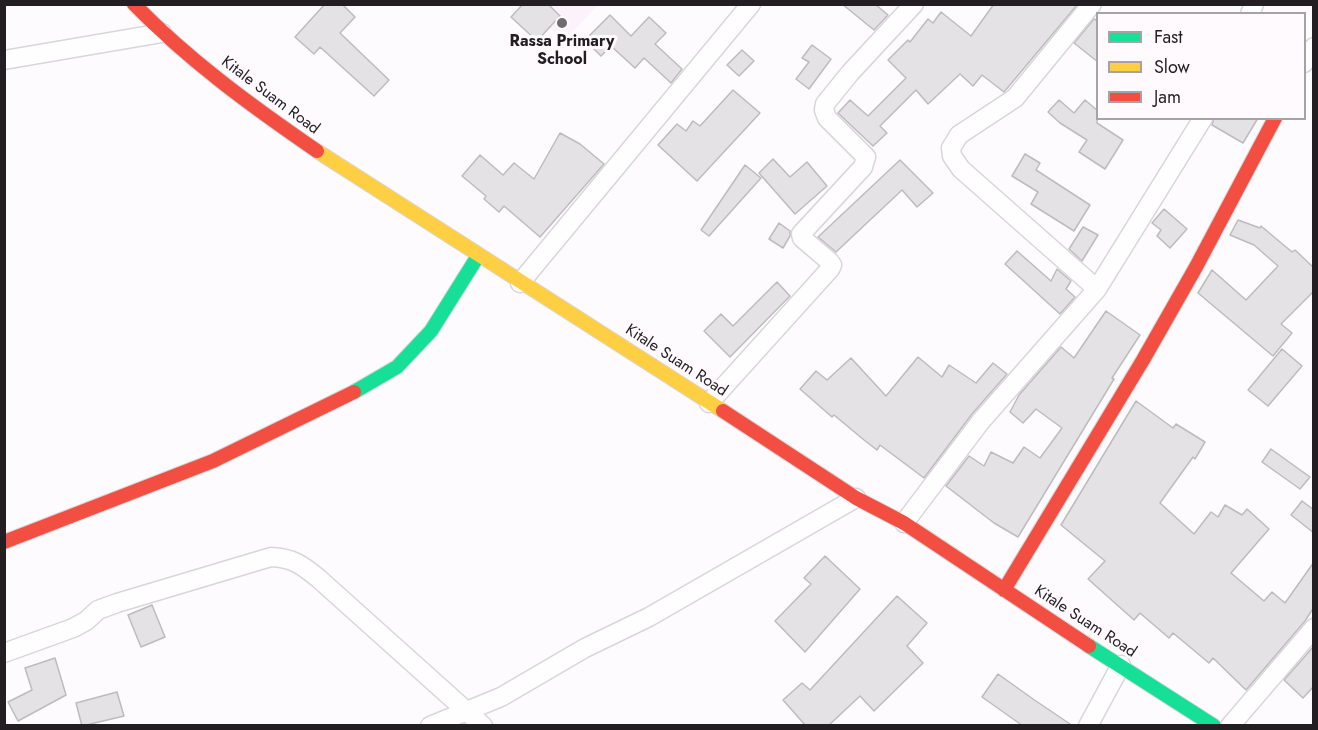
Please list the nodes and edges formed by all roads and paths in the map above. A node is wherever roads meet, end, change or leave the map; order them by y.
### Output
1 (134, 4) edge
2 (751, 4) edge
3 (914, 4) edge
4 (1092, 4) edge
5 (162, 33) junction
6 (1314, 47) edge
7 (4, 60) edge
8 (1306, 61) edge
9 (1202, 120) edge
10 (1274, 120) edge
11 (478, 256) junction
12 (520, 283) junction
13 (1097, 289) junction
14 (709, 403) junction
15 (856, 498) junction
16 (904, 524) junction
17 (4, 542) edge
18 (1004, 590) junction
19 (1314, 628) edge
20 (4, 653) edge
21 (1121, 665) junction
22 (467, 711) junction
23 (430, 726) edge
24 (483, 726) edge
25 (1088, 726) edge
26 (1214, 726) edge
27 (1230, 726) edge

1 - 5 main road, Kitale Suam Road
2 - 12 street
3 - 14 street
4 - 13 street
5 - 7 street
5 - 11 main road, Kitale Suam Road
6 - 8 street
9 - 13 street
10 - 18 main road
11 - 12 main road, Kitale Suam Road
11 - 17 main road
12 - 14 main road, Kitale Suam Road
13 - 16 street
14 - 15 main road, Kitale Suam Road
15 - 16 main road, Kitale Suam Road
15 - 22 street
16 - 18 main road, Kitale Suam Road
18 - 21 main road, Kitale Suam Road
19 - 27 street
20 - 22 street
21 - 25 street
21 - 26 main road, Kitale Suam Road
22 - 23 street
22 - 24 street

